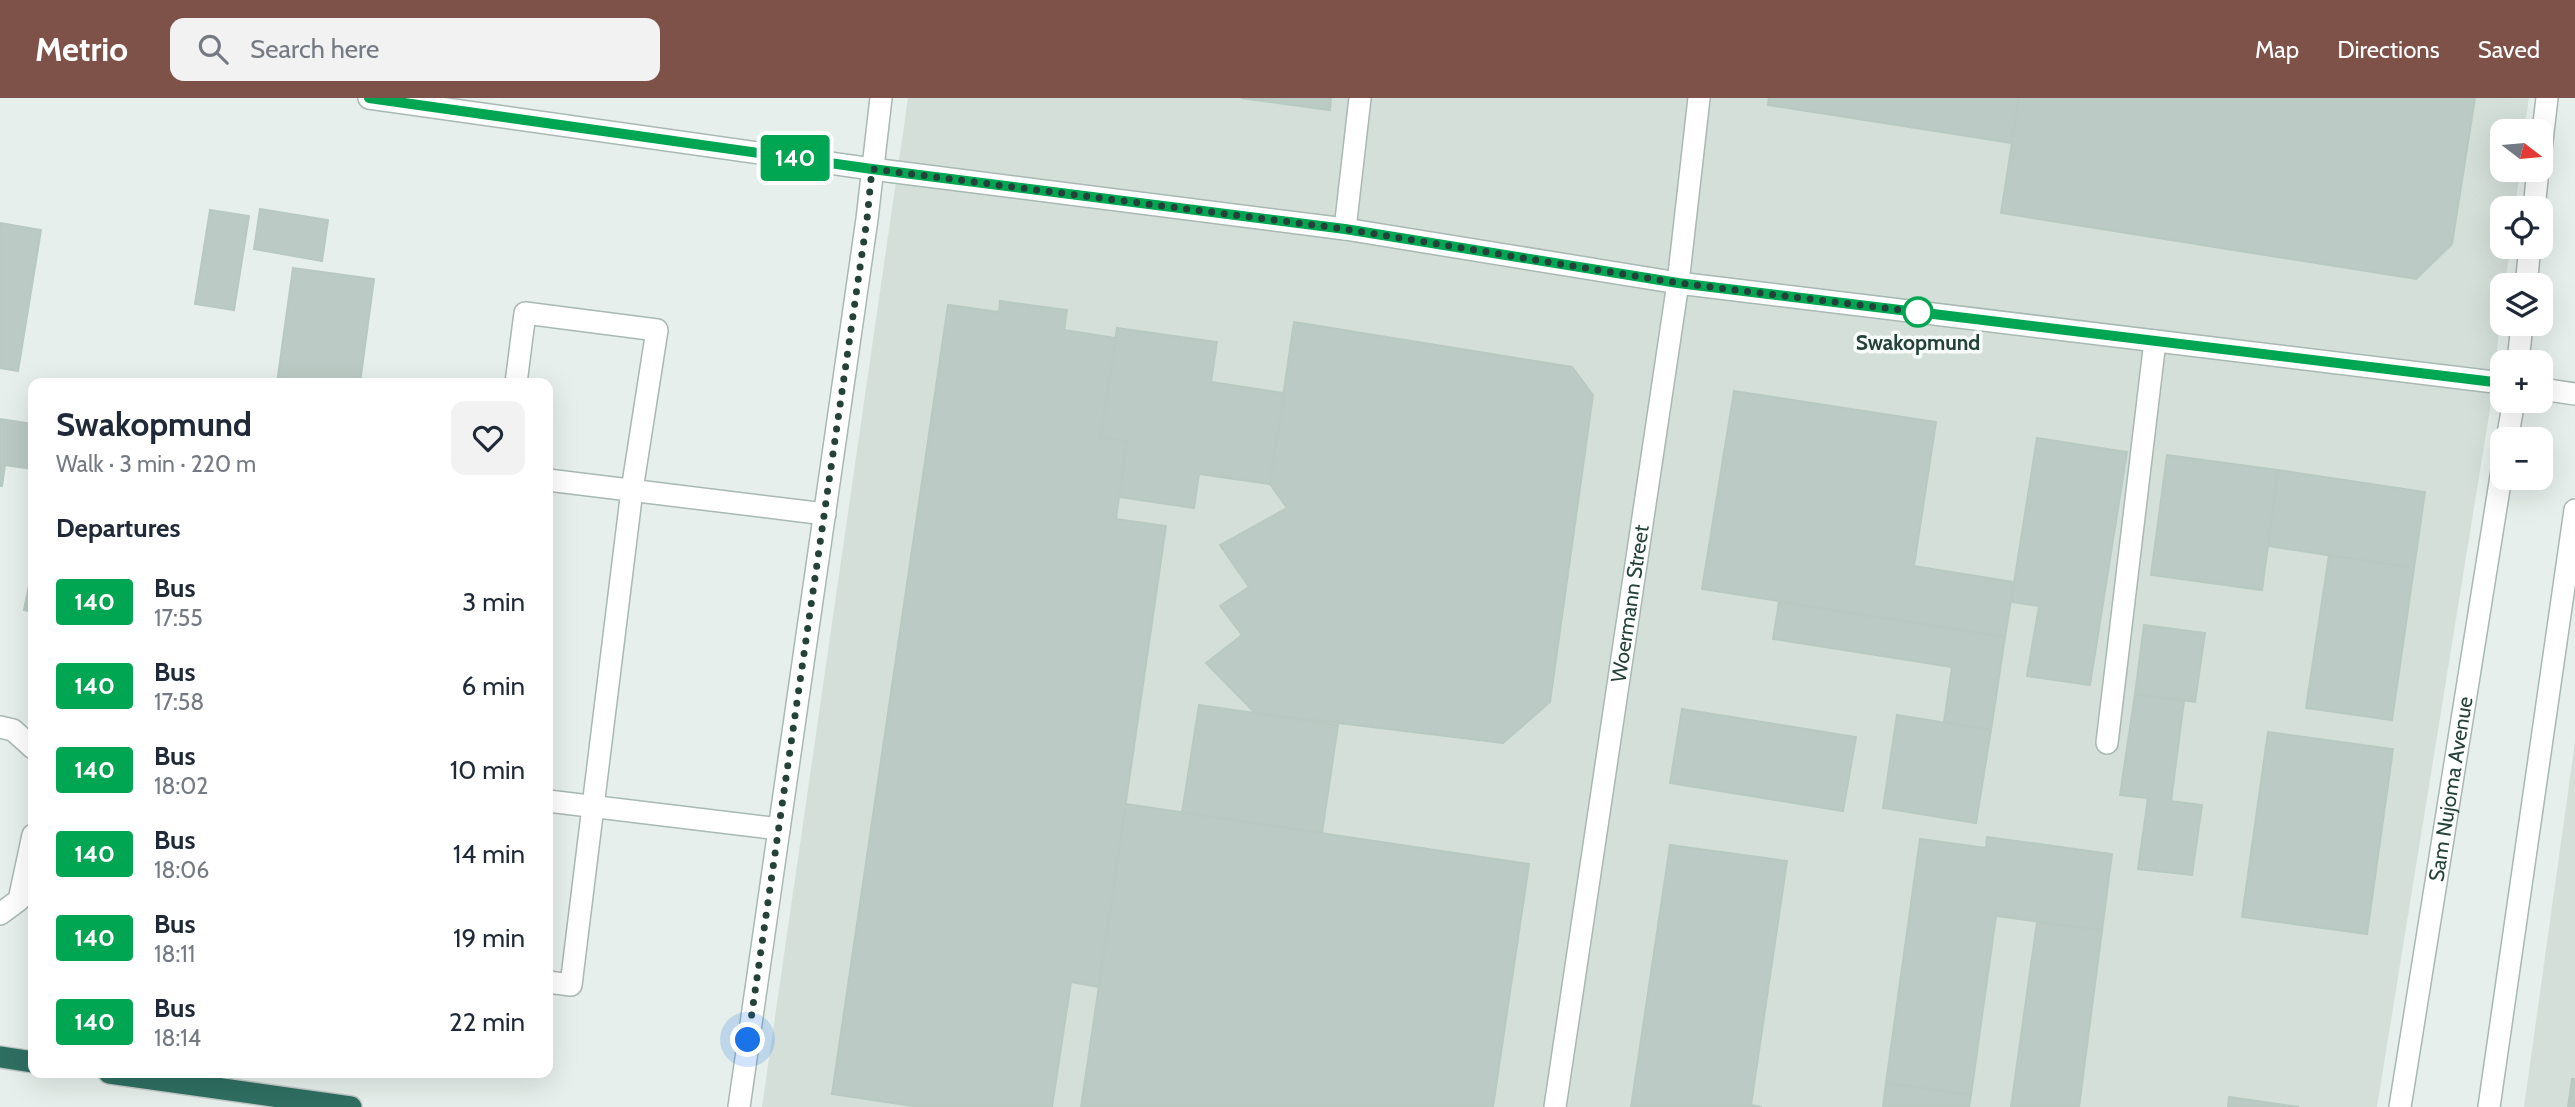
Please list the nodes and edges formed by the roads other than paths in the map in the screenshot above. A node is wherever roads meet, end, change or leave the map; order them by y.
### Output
1 (369, 98) edge
2 (881, 98) edge
3 (1360, 98) edge
4 (1699, 98) edge
5 (2547, 98) edge
6 (2545, 119) edge
7 (872, 169) junction
8 (1345, 229) junction
9 (1678, 283) junction
10 (2155, 341) junction
11 (517, 378) edge
12 (2490, 382) edge
13 (2553, 391) edge
14 (2575, 394) edge
15 (553, 481) edge
16 (632, 490) junction
17 (2499, 490) edge
18 (2575, 509) edge
19 (825, 514) junction
20 (0, 727) edge
21 (2107, 743) dead end
22 (28, 744) edge
23 (553, 802) edge
24 (593, 807) junction
25 (779, 829) junction
26 (28, 858) edge
27 (0, 914) edge
28 (553, 983) edge
29 (0, 1057) edge
30 (28, 1061) edge
31 (145, 1078) edge
32 (351, 1107) edge
33 (738, 1107) edge
34 (1555, 1107) edge
35 (2400, 1107) edge
36 (2489, 1107) edge

1 - 7 street
2 - 7 street
3 - 8 street
4 - 9 street, Woermann Street
5 - 6 street
7 - 8 street
7 - 19 street
8 - 9 street
9 - 10 street
9 - 34 street, Woermann Street
10 - 12 street
10 - 21 street
11 - 16 street
13 - 14 street
15 - 16 street
16 - 19 street
16 - 24 street
17 - 35 street, Sam Nujoma Avenue
18 - 36 street
19 - 25 street
20 - 22 street
23 - 24 street
24 - 25 street
24 - 28 street
25 - 33 street
26 - 27 street
29 - 30 highway
31 - 32 highway

